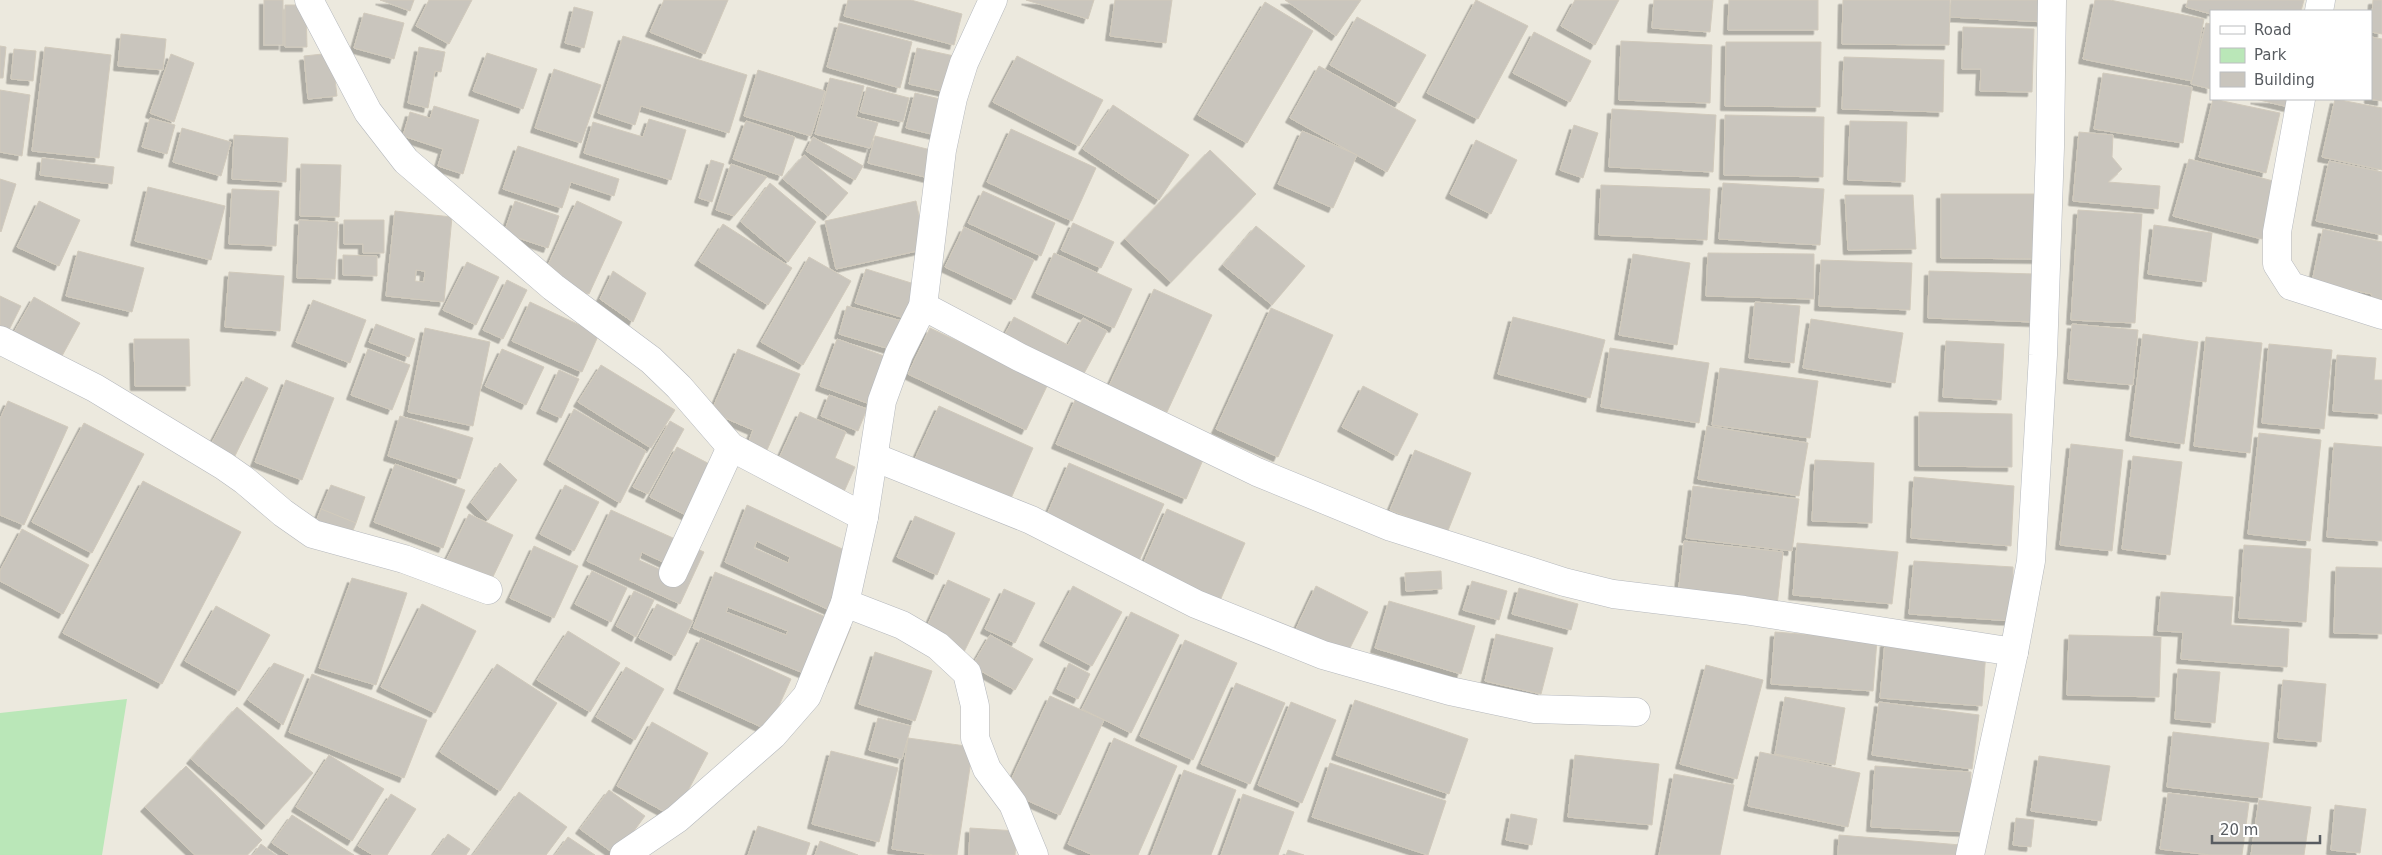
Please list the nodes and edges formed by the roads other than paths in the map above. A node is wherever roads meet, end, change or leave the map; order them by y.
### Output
1 (308, 0) edge
2 (993, 0) edge
3 (2052, 0) edge
4 (2301, 100) edge
5 (923, 306) junction
6 (2382, 315) edge
7 (0, 340) edge
8 (731, 447) junction
9 (874, 457) junction
10 (864, 517) junction
11 (673, 573) dead end
12 (488, 590) dead end
13 (845, 603) junction
14 (2014, 652) junction
15 (1636, 712) dead end
16 (624, 855) edge
17 (1034, 855) edge
18 (1970, 855) edge

1 - 8 street
2 - 5 street
3 - 14 street
4 - 6 street
5 - 9 street
5 - 14 street
7 - 12 street
8 - 10 street
8 - 11 street
9 - 10 street
9 - 15 street
10 - 13 street
13 - 16 street
13 - 17 street
14 - 18 street

